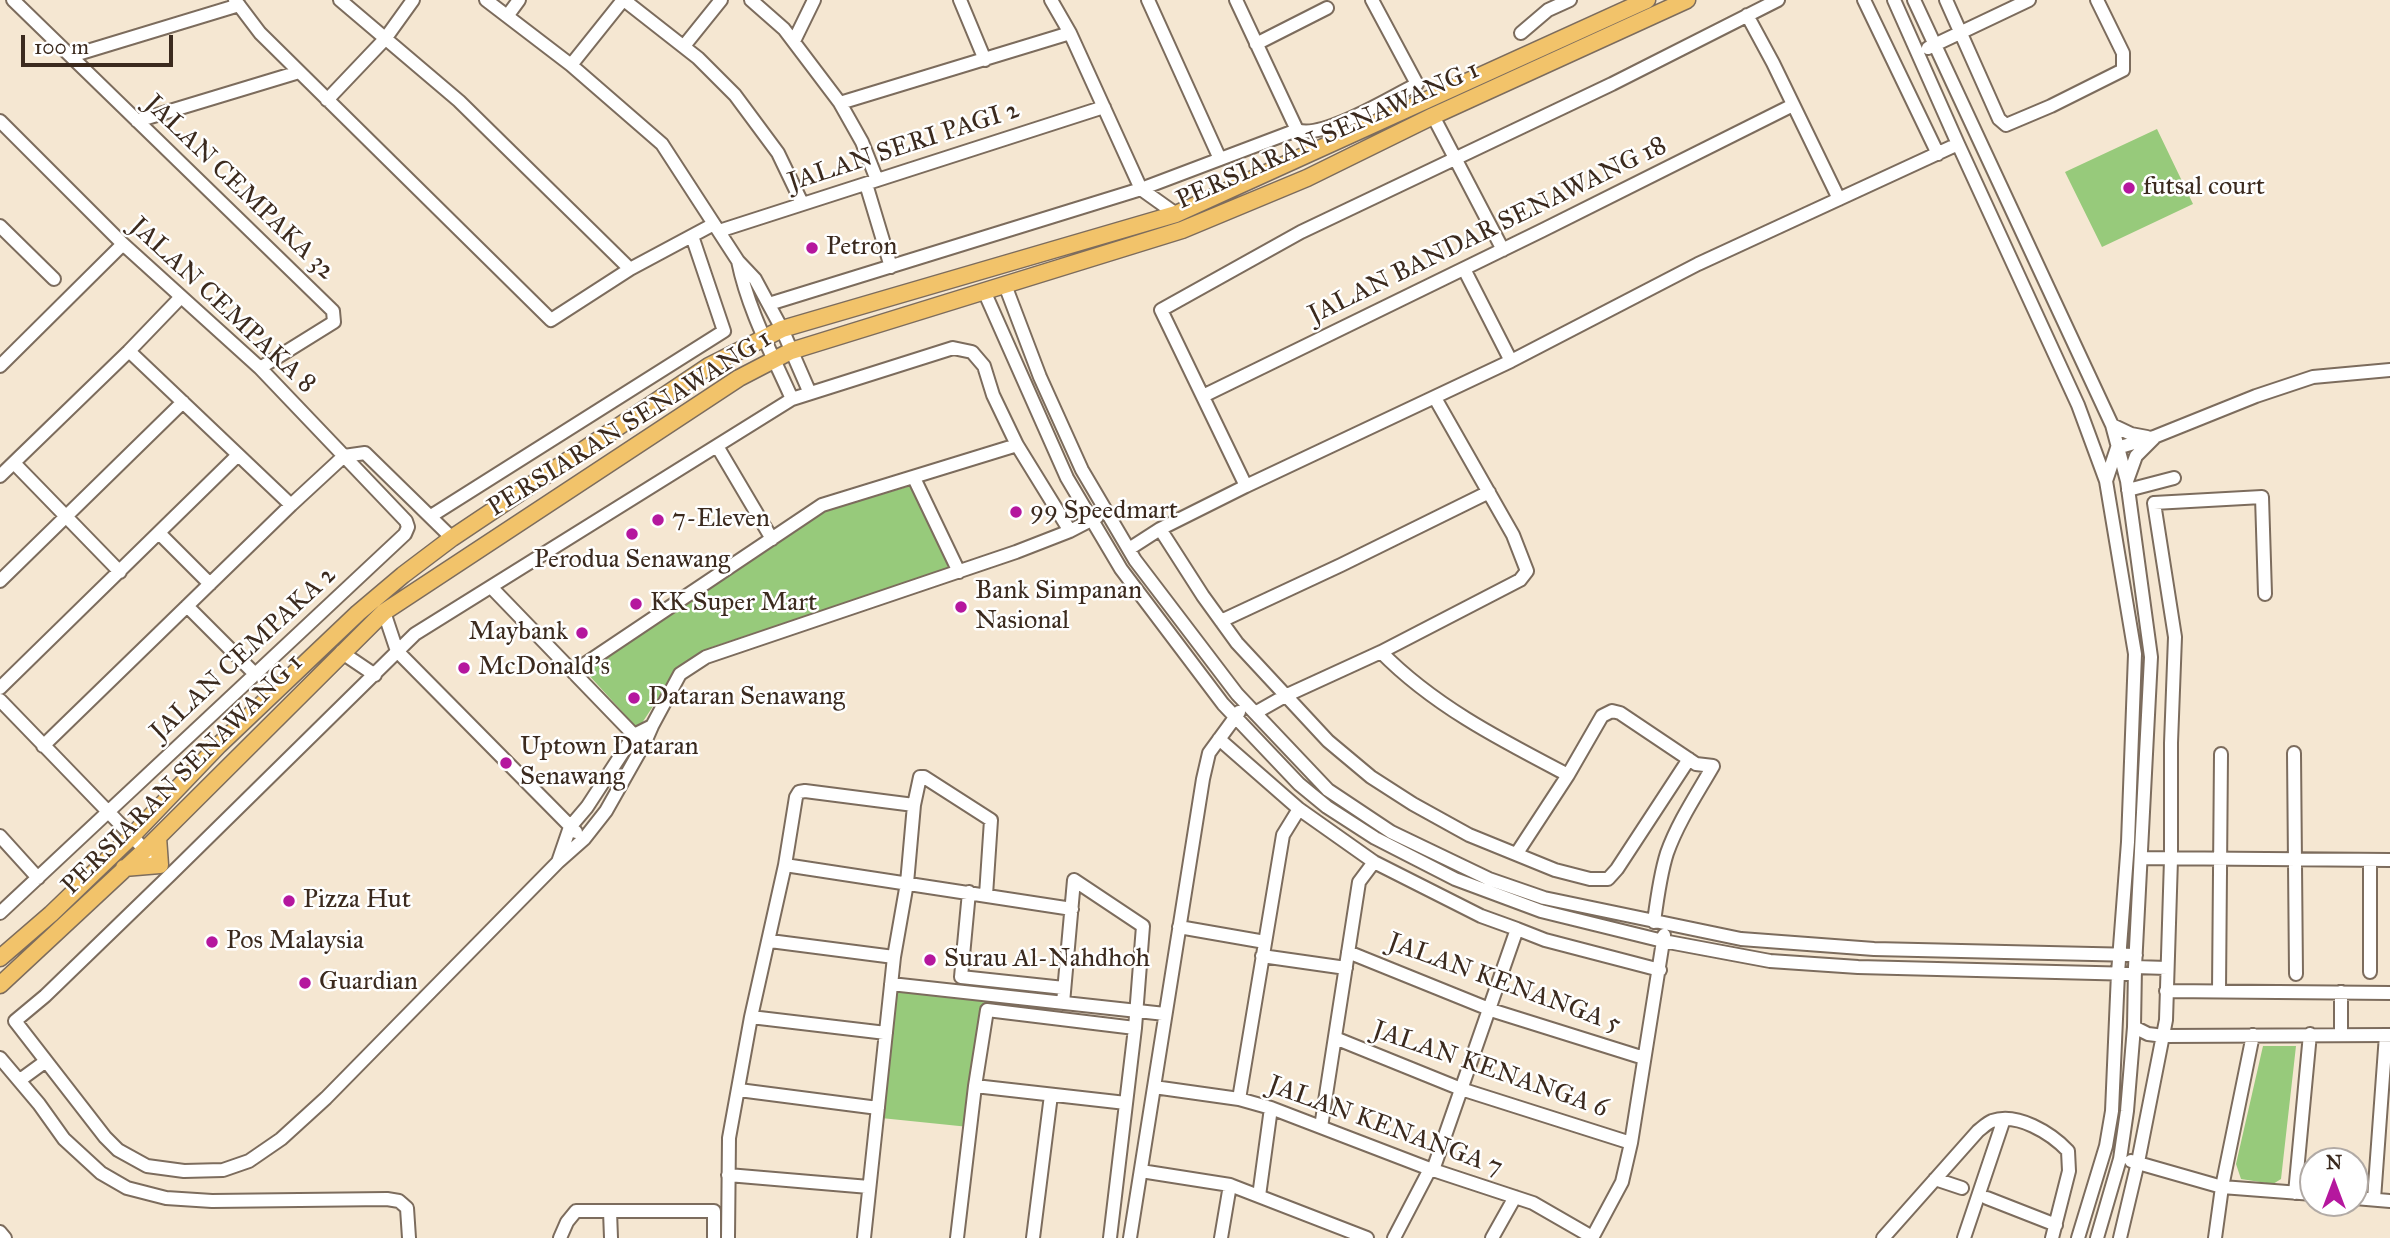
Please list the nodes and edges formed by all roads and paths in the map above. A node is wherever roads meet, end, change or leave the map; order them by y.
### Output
1 (5, 0) edge
2 (13, 0) edge
3 (340, 0) edge
4 (414, 0) edge
5 (486, 0) edge
6 (519, 0) edge
7 (624, 0) edge
8 (720, 0) edge
9 (751, 0) edge
10 (814, 0) edge
11 (960, 0) edge
12 (1051, 0) edge
13 (1148, 0) edge
14 (1236, 0) edge
15 (1373, 0) edge
16 (1570, 0) edge
17 (1647, 0) edge
18 (1687, 0) edge
19 (1778, 0) edge
20 (1864, 0) edge
21 (1894, 0) edge
22 (1913, 0) edge
23 (1946, 0) edge
24 (2029, 0) edge
25 (2097, 0) edge
26 (237, 3) edge
27 (0, 5) edge
28 (1545, 5) edge
29 (1327, 8) dead end
30 (508, 15) junction
31 (1747, 15) junction
32 (1961, 32) junction
33 (1070, 33) junction
34 (1521, 33) dead end
35 (385, 39) junction
36 (794, 41) junction
37 (1256, 44) junction
38 (1934, 45) junction
39 (684, 46) junction
40 (1918, 53) junction
41 (71, 56) junction
42 (985, 60) junction
43 (571, 65) junction
44 (299, 72) junction
45 (327, 100) junction
46 (840, 103) junction
47 (1793, 105) junction
48 (1104, 107) junction
49 (1433, 116) junction
50 (0, 121) edge
51 (136, 121) junction
52 (1297, 130) junction
53 (1958, 145) junction
54 (1938, 154) junction
55 (1454, 158) junction
56 (1220, 159) junction
57 (872, 182) junction
58 (1141, 189) junction
59 (1839, 199) junction
60 (802, 203) junction
61 (1176, 214) junction
62 (0, 226) edge
63 (717, 228) junction
64 (692, 236) junction
65 (123, 244) junction
66 (1503, 250) junction
67 (738, 261) junction
68 (891, 267) junction
69 (631, 269) junction
70 (1464, 269) junction
71 (54, 279) dead end
72 (1005, 285) junction
73 (984, 291) junction
74 (180, 298) junction
75 (769, 304) junction
76 (782, 329) junction
77 (764, 338) junction
78 (129, 351) junction
79 (791, 351) junction
80 (774, 359) junction
81 (1511, 361) junction
82 (0, 366) edge
83 (260, 368) junction
84 (2390, 370) edge
85 (809, 391) junction
86 (1203, 396) junction
87 (1435, 398) junction
88 (792, 399) junction
89 (183, 402) junction
90 (2112, 425) junction
91 (2154, 437) junction
92 (1017, 444) junction
93 (717, 446) junction
94 (2117, 448) junction
95 (238, 455) junction
96 (344, 456) junction
97 (13, 463) junction
98 (0, 476) edge
99 (914, 478) junction
100 (2174, 478) dead end
101 (2106, 481) junction
102 (1246, 486) junction
103 (2127, 486) junction
104 (1489, 492) junction
105 (291, 505) junction
106 (1106, 511) junction
107 (431, 516) junction
108 (67, 517) junction
109 (1091, 520) junction
110 (408, 527) joint
111 (1160, 529) junction
112 (1070, 531) junction
113 (159, 533) junction
114 (452, 538) junction
115 (772, 539) junction
116 (1129, 549) junction
117 (120, 572) junction
118 (959, 572) junction
119 (0, 581) edge
120 (210, 584) junction
121 (491, 587) junction
122 (2266, 594) dead end
123 (187, 606) junction
124 (384, 612) junction
125 (1221, 621) junction
126 (397, 651) junction
127 (341, 652) junction
128 (1381, 652) junction
129 (573, 672) junction
130 (375, 674) junction
131 (256, 675) junction
132 (0, 688) edge
133 (1285, 696) junction
134 (0, 700) edge
135 (1251, 708) junction
136 (1234, 716) junction
137 (652, 726) junction
138 (634, 735) junction
139 (1219, 739) junction
140 (645, 742) junction
141 (44, 746) junction
142 (2294, 753) dead end
143 (2221, 754) dead end
144 (1689, 759) junction
145 (1568, 775) junction
146 (914, 805) junction
147 (1300, 809) junction
148 (108, 813) junction
149 (570, 827) junction
150 (0, 836) edge
151 (131, 836) junction
152 (158, 837) junction
153 (584, 839) junction
154 (145, 850) junction
155 (1517, 853) junction
156 (2142, 858) junction
157 (2171, 859) junction
158 (2222, 859) junction
159 (2294, 860) junction
160 (2370, 860) junction
161 (2390, 860) edge
162 (558, 862) junction
163 (1374, 862) junction
164 (785, 865) junction
165 (124, 868) junction
166 (165, 870) junction
167 (38, 878) junction
168 (907, 883) junction
169 (969, 892) junction
170 (986, 895) junction
171 (1072, 909) junction
172 (0, 913) edge
173 (1660, 923) junction
174 (1179, 927) junction
175 (1517, 929) junction
176 (770, 941) junction
177 (1663, 941) junction
178 (1265, 942) junction
179 (1348, 952) junction
180 (2119, 955) junction
181 (1262, 956) junction
182 (894, 957) junction
183 (0, 958) edge
184 (2136, 965) junction
185 (1346, 968) junction
186 (2167, 968) junction
187 (1659, 970) junction
188 (2370, 972) dead end
189 (2118, 973) junction
190 (2296, 974) dead end
191 (891, 984) junction
192 (0, 985) edge
193 (1064, 988) junction
194 (2166, 990) junction
195 (2219, 991) junction
196 (2342, 992) junction
197 (2390, 993) edge
198 (1063, 1003) junction
199 (1488, 1009) junction
200 (1136, 1011) junction
201 (1165, 1014) junction
202 (751, 1017) junction
203 (2134, 1027) junction
204 (1135, 1028) junction
205 (886, 1033) junction
206 (2310, 1034) junction
207 (2341, 1034) junction
208 (2253, 1035) junction
209 (2388, 1035) edge
210 (2164, 1036) junction
211 (1335, 1038) junction
212 (0, 1058) edge
213 (1644, 1058) junction
214 (46, 1061) junction
215 (20, 1080) junction
216 (975, 1086) junction
217 (1154, 1087) junction
218 (1461, 1089) junction
219 (739, 1090) junction
220 (1051, 1095) junction
221 (1239, 1099) junction
222 (1126, 1103) junction
223 (877, 1108) junction
224 (1271, 1108) junction
225 (2004, 1119) junction
226 (1321, 1127) junction
227 (1631, 1143) junction
228 (2120, 1159) junction
229 (2138, 1162) junction
230 (1432, 1170) junction
231 (1142, 1171) junction
232 (728, 1175) junction
233 (1935, 1179) junction
234 (1230, 1185) junction
235 (869, 1187) junction
236 (2222, 1187) junction
237 (1962, 1188) dead end
238 (2295, 1193) junction
239 (2299, 1193) edge
240 (1259, 1196) junction
241 (1515, 1197) junction
242 (1987, 1198) dead end
243 (2369, 1199) edge
244 (2374, 1199) junction
245 (2390, 1201) edge
246 (611, 1211) junction
247 (0, 1232) edge
248 (2054, 1232) edge
249 (1592, 1237) edge
250 (5, 1238) edge
251 (409, 1238) edge
252 (560, 1238) edge
253 (611, 1238) edge
254 (714, 1238) edge
255 (728, 1238) edge
256 (864, 1238) edge
257 (957, 1238) edge
258 (1033, 1238) edge
259 (1110, 1238) edge
260 (1130, 1238) edge
261 (1221, 1238) edge
262 (1367, 1238) edge
263 (1394, 1238) edge
264 (1492, 1238) edge
265 (1883, 1238) edge
266 (1964, 1238) edge
267 (2078, 1238) edge
268 (2097, 1238) edge
269 (2120, 1238) edge
270 (2214, 1238) edge

1 - 27 street
2 - 41 street, JALAN CEMPAKA 32
3 - 35 street
4 - 35 street
5 - 30 street
6 - 30 street
7 - 39 street
7 - 43 street
8 - 39 street
9 - 36 street
10 - 36 street
11 - 42 street
12 - 33 street
13 - 56 street
14 - 37 street
15 - 52 street
16 - 28 street
17 - 61 main road, PERSIARAN SENAWANG 1
18 - 49 main road, PERSIARAN SENAWANG 1
19 - 31 street
20 - 54 street
21 - 40 street
22 - 38 street
23 - 32 street
24 - 32 street
25 - 32 street
26 - 41 street
26 - 44 street
28 - 34 street
29 - 37 street
30 - 43 street
31 - 47 street
31 - 55 street
32 - 38 street
33 - 42 street
33 - 48 street
35 - 45 street
35 - 69 street
36 - 46 street
37 - 52 street
38 - 40 street
38 - 90 street
39 - 60 street
40 - 53 street
41 - 51 street, JALAN CEMPAKA 32
42 - 46 street
43 - 63 street
44 - 45 street
44 - 51 street
45 - 69 street, JALAN SERI PAGI 2
46 - 57 street
47 - 59 street
47 - 66 street, JALAN BANDAR SENAWANG 18
48 - 57 street, JALAN SERI PAGI 2
48 - 58 street
49 - 55 street
49 - 72 main road, PERSIARAN SENAWANG 1
50 - 65 street, JALAN CEMPAKA 8
51 - 83 street, JALAN CEMPAKA 32
52 - 56 street
53 - 54 street
53 - 101 street
54 - 59 street
55 - 66 street
55 - 86 street
56 - 58 street
57 - 60 street, JALAN SERI PAGI 2
57 - 68 street
58 - 61 street
58 - 68 street
59 - 81 street
60 - 63 street, JALAN SERI PAGI 2
61 - 76 main road, PERSIARAN SENAWANG 1
62 - 71 street
63 - 64 street, JALAN SERI PAGI 2
63 - 67 street
64 - 69 street, JALAN SERI PAGI 2
64 - 107 street
65 - 74 street, JALAN CEMPAKA 8
65 - 82 street
66 - 70 street, JALAN BANDAR SENAWANG 18
67 - 75 street
67 - 77 street
68 - 75 street
70 - 81 street
70 - 86 street, JALAN BANDAR SENAWANG 18
72 - 73 main road, PERSIARAN SENAWANG 1
72 - 106 street
73 - 79 main road, PERSIARAN SENAWANG 1
73 - 109 street
74 - 78 street
74 - 83 street, JALAN CEMPAKA 8
75 - 76 street
76 - 77 main road, PERSIARAN SENAWANG 1
76 - 79 street
77 - 80 street
77 - 114 main road, PERSIARAN SENAWANG 1
78 - 89 street
78 - 97 street
79 - 80 main road, PERSIARAN SENAWANG 1
79 - 85 street
80 - 88 street
80 - 124 main road, PERSIARAN SENAWANG 1
81 - 87 street
83 - 96 street, JALAN CEMPAKA 8
84 - 91 street
85 - 88 street
85 - 92 street
86 - 102 street
87 - 102 street
87 - 104 street
88 - 93 street
89 - 95 street
89 - 108 street
90 - 91 street
90 - 94 street
91 - 94 street
91 - 103 street
92 - 99 street
92 - 112 street
93 - 115 street
93 - 121 street
94 - 101 street
94 - 103 street
95 - 105 street
95 - 113 street
96 - 105 street
96 - 107 street
96 - 110 street, JALAN CEMPAKA 8
97 - 98 street
97 - 108 street
99 - 115 street
99 - 118 street
100 - 103 street
101 - 180 street
102 - 111 street
103 - 156 street
104 - 125 street
104 - 128 street
105 - 120 street
106 - 109 street
106 - 116 street
107 - 114 street
108 - 117 street
108 - 119 street
109 - 112 street
109 - 136 street
110 - 131 street, JALAN CEMPAKA 2
111 - 116 street
111 - 125 street
112 - 118 street
113 - 117 street
113 - 120 street
114 - 151 main road, PERSIARAN SENAWANG 1
115 - 129 street
116 - 135 street
117 - 132 street
118 - 137 street
120 - 123 street
121 - 126 street
121 - 129 street
122 - 157 street
123 - 131 street
123 - 141 street
124 - 126 street
124 - 127 main road, PERSIARAN SENAWANG 1
125 - 133 street
126 - 130 street
126 - 149 street
127 - 130 street
127 - 152 main road, PERSIARAN SENAWANG 1
128 - 133 street
128 - 145 street
129 - 138 street
130 - 166 street
131 - 148 street, JALAN CEMPAKA 2
133 - 135 street
133 - 155 street
134 - 141 street
135 - 136 street
135 - 173 street
136 - 139 street
136 - 177 street
137 - 138 street
137 - 140 street
138 - 140 street
138 - 149 street
139 - 147 street
139 - 174 street
140 - 153 street
141 - 148 street
142 - 159 street
143 - 158 street
144 - 145 street
144 - 155 street
144 - 173 street
145 - 155 street
146 - 164 street
146 - 168 street
146 - 170 street
147 - 163 street
147 - 178 street
148 - 151 street
148 - 167 street, JALAN CEMPAKA 2
149 - 153 street
149 - 162 street
150 - 167 street
151 - 154 street
151 - 183 main road, PERSIARAN SENAWANG 1
152 - 154 main road, PERSIARAN SENAWANG 1
152 - 166 main road
153 - 162 street
154 - 165 main road, PERSIARAN SENAWANG 1
154 - 166 street
156 - 157 street
156 - 184 street
157 - 158 street
157 - 186 street
158 - 159 street
158 - 195 street
159 - 160 street
159 - 190 street
160 - 161 street
160 - 188 street
162 - 214 street
163 - 175 street
163 - 179 street
164 - 168 street
164 - 176 street
165 - 166 main road
165 - 192 main road, PERSIARAN SENAWANG 1
166 - 214 street
167 - 172 street, JALAN CEMPAKA 2
168 - 169 street
168 - 182 street
169 - 170 street
169 - 193 street
170 - 171 street
171 - 193 street
171 - 200 street
173 - 177 street
173 - 180 street
174 - 178 street
174 - 201 street
175 - 187 street
175 - 199 street
176 - 182 street
176 - 202 street
177 - 187 street
177 - 189 street
178 - 181 street
179 - 185 street
179 - 199 street, JALAN KENANGA 5
180 - 184 street
180 - 189 street
181 - 185 street
181 - 221 street
182 - 191 street
184 - 186 street
184 - 189 street
184 - 203 street
185 - 211 street
186 - 194 street
187 - 213 street
189 - 267 street
191 - 198 street
191 - 205 street
193 - 198 street
194 - 195 street
194 - 210 street
195 - 196 street
196 - 197 street
196 - 207 street
198 - 200 street
199 - 213 street, JALAN KENANGA 5
199 - 218 street
200 - 201 street
200 - 204 street
201 - 217 street
202 - 205 street
202 - 219 street
203 - 210 street
203 - 228 street
204 - 216 street
204 - 222 street
205 - 223 street
206 - 207 street
206 - 208 street
206 - 238 street
207 - 209 street
208 - 210 street
208 - 236 street
209 - 244 street
210 - 229 street
211 - 218 street, JALAN KENANGA 6
211 - 226 street
212 - 215 street
213 - 227 street
214 - 215 street
215 - 251 street
216 - 220 street
216 - 257 street
217 - 221 street, JALAN KENANGA 7
217 - 231 street
218 - 227 street, JALAN KENANGA 6
218 - 230 street
219 - 223 street
219 - 232 street
220 - 222 street
220 - 258 street
221 - 224 street, JALAN KENANGA 7
222 - 259 street
223 - 235 street
224 - 226 street, JALAN KENANGA 7
224 - 240 street
225 - 233 street
225 - 248 street
225 - 266 street
226 - 230 street, JALAN KENANGA 7
227 - 249 street
228 - 229 street
228 - 268 street
229 - 236 street
229 - 269 street
230 - 241 street, JALAN KENANGA 7
230 - 263 street
231 - 234 street
231 - 260 street
232 - 235 street
232 - 255 street
233 - 237 street
233 - 265 street
234 - 240 street
234 - 261 street
235 - 256 street
236 - 238 street
236 - 270 street
238 - 239 street
240 - 262 street
241 - 249 street, JALAN KENANGA 7
241 - 264 street
242 - 248 street
243 - 244 street
244 - 245 street
246 - 252 street
246 - 253 street
246 - 254 street
247 - 250 street

